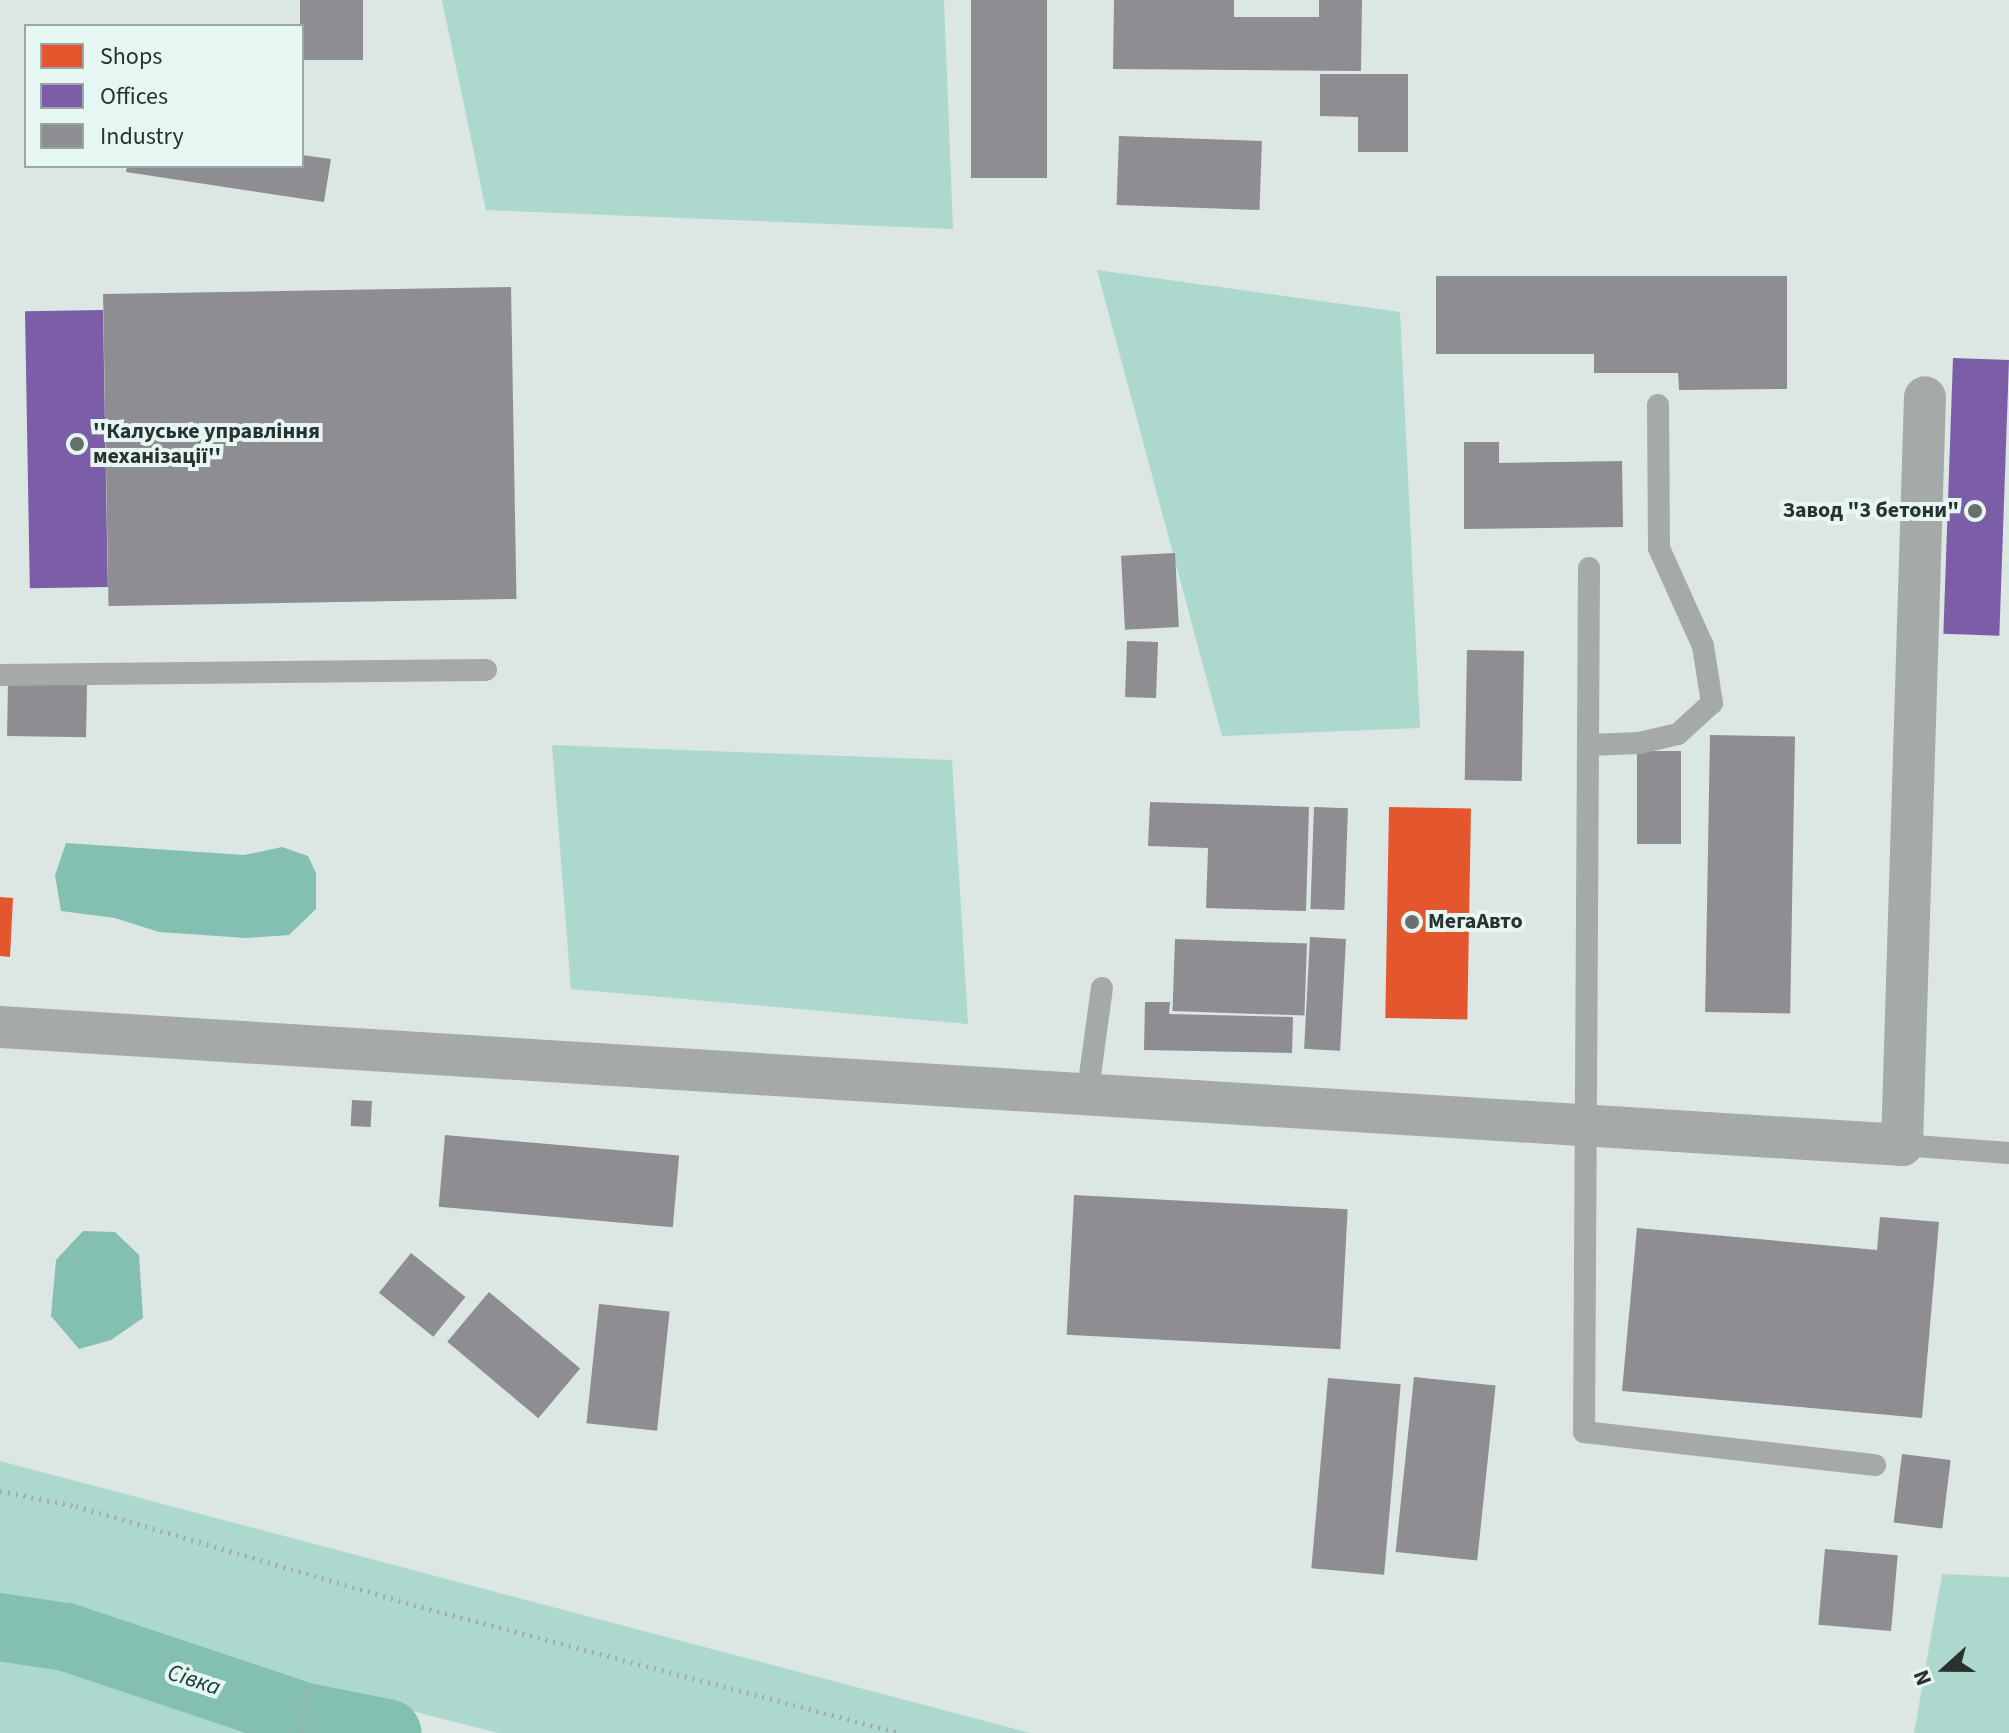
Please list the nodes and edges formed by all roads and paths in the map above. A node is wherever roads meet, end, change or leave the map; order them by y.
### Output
1 (1925, 397) dead end
2 (1658, 405) dead end
3 (1589, 568) dead end
4 (486, 670) dead end
5 (0, 675) edge
6 (1589, 745) junction
7 (1102, 988) dead end
8 (0, 1027) edge
9 (1087, 1097) junction
10 (1588, 1126) junction
11 (1902, 1145) junction
12 (2009, 1153) edge
13 (1875, 1465) dead end
14 (0, 1491) edge
15 (308, 1684) dead end
16 (301, 1733) edge
17 (901, 1733) edge

1 - 11 street
2 - 6 lane
3 - 6 lane
4 - 5 lane
6 - 10 lane
7 - 9 lane
8 - 9 street
9 - 10 street
10 - 11 street
10 - 13 lane
11 - 12 lane
14 - 17 path
15 - 16 path

